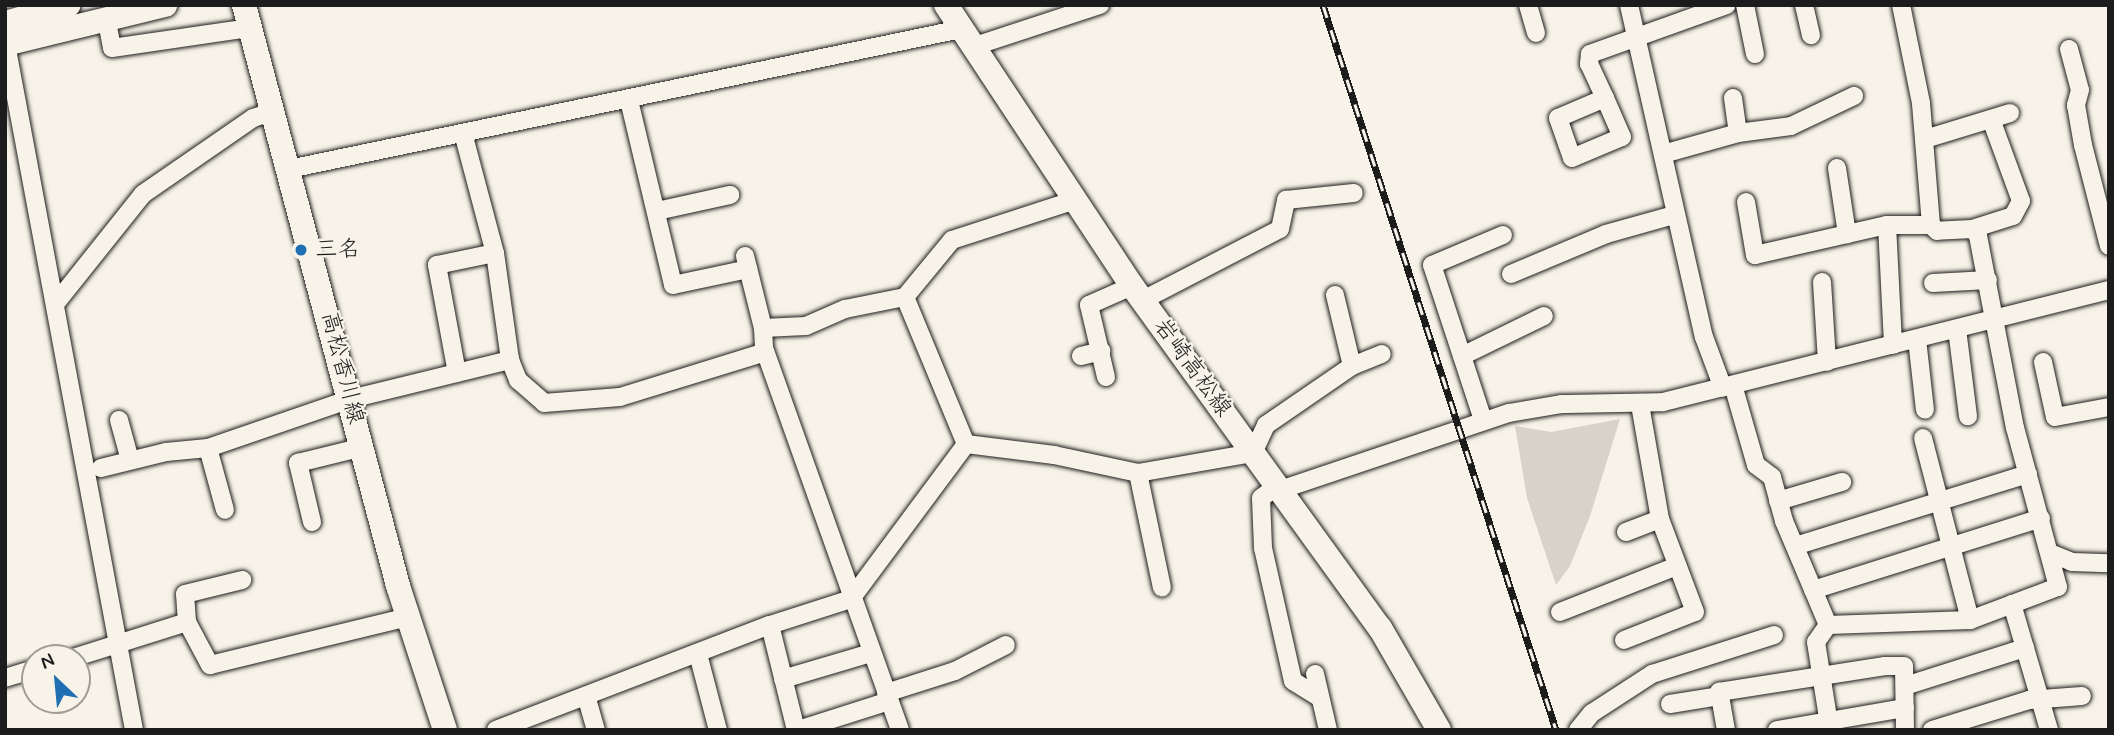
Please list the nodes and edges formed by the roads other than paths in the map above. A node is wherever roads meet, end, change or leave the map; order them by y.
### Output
1 (68, 5) edge
2 (165, 5) edge
3 (946, 5) edge
4 (1100, 5) edge
5 (1528, 5) edge
6 (1629, 5) edge
7 (1727, 5) edge
8 (1745, 5) edge
9 (1804, 5) edge
10 (1901, 5) edge
11 (247, 17) edge
12 (107, 22) junction
13 (6, 28) edge
14 (1536, 33) dead end
15 (1811, 35) dead end
16 (1636, 36) junction
17 (967, 38) junction
18 (2069, 49) dead end
19 (1755, 54) dead end
20 (1854, 96) dead end
21 (1605, 98) dead end
22 (1732, 98) dead end
23 (629, 100) junction
24 (272, 113) junction
25 (2010, 113) dead end
26 (1991, 119) junction
27 (463, 133) junction
28 (1738, 133) junction
29 (1925, 139) junction
30 (1664, 154) junction
31 (1837, 168) dead end
32 (289, 169) junction
33 (1354, 192) dead end
34 (730, 195) dead end
35 (1075, 200) junction
36 (1746, 202) dead end
37 (657, 211) junction
38 (1674, 215) junction
39 (1887, 225) junction
40 (1931, 225) junction
41 (1972, 229) junction
42 (1847, 234) junction
43 (1503, 235) dead end
44 (2109, 246) edge
45 (495, 253) junction
46 (1511, 274) dead end
47 (1988, 280) junction
48 (1822, 282) dead end
49 (1933, 283) dead end
50 (2109, 290) edge
51 (1138, 293) junction
52 (1335, 295) dead end
53 (905, 297) junction
54 (56, 303) junction
55 (1544, 316) dead end
56 (1996, 319) junction
57 (763, 328) junction
58 (1956, 329) junction
59 (1917, 339) junction
60 (1893, 345) junction
61 (1101, 351) junction
62 (765, 352) junction
63 (1382, 354) dead end
64 (1081, 356) dead end
65 (1462, 356) junction
66 (510, 360) junction
67 (1827, 362) junction
68 (2043, 362) dead end
69 (1352, 366) junction
70 (457, 373) junction
71 (1106, 377) dead end
72 (1728, 387) junction
73 (350, 399) junction
74 (1640, 404) junction
75 (2109, 407) edge
76 (1925, 410) dead end
77 (1968, 416) dead end
78 (119, 420) dead end
79 (1483, 421) junction
80 (1923, 438) dead end
81 (966, 444) junction
82 (363, 447) junction
83 (208, 448) junction
84 (1253, 453) junction
85 (130, 460) junction
86 (101, 468) dead end
87 (1138, 473) junction
88 (2028, 474) junction
89 (1842, 482) dead end
90 (1278, 488) junction
91 (1778, 501) junction
92 (1937, 502) junction
93 (225, 510) dead end
94 (2040, 518) junction
95 (1660, 519) junction
96 (312, 522) dead end
97 (1626, 532) dead end
98 (1795, 546) junction
99 (1951, 547) junction
100 (2050, 553) junction
101 (2109, 563) edge
102 (1677, 566) junction
103 (242, 580) dead end
104 (1162, 588) dead end
105 (1813, 590) junction
106 (851, 599) junction
107 (2012, 604) junction
108 (1560, 612) dead end
109 (408, 617) junction
110 (1970, 620) junction
111 (187, 622) junction
112 (770, 625) junction
113 (1828, 625) junction
114 (1774, 635) dead end
115 (1624, 640) dead end
116 (117, 645) junction
117 (1006, 645) dead end
118 (2025, 648) junction
119 (91, 653) edge
120 (871, 653) junction
121 (698, 654) junction
122 (1315, 674) dead end
123 (1821, 675) junction
124 (783, 679) junction
125 (1905, 687) junction
126 (1720, 696) junction
127 (2082, 696) dead end
128 (887, 697) junction
129 (1319, 697) junction
130 (587, 699) junction
131 (2040, 699) junction
132 (1670, 704) dead end
133 (1905, 708) junction
134 (1830, 725) edge
135 (134, 730) edge
136 (445, 730) edge
137 (496, 730) edge
138 (596, 730) edge
139 (718, 730) edge
140 (797, 730) edge
141 (900, 730) edge
142 (1328, 730) edge
143 (1439, 730) edge
144 (1578, 730) edge
145 (1726, 730) edge
146 (1777, 730) edge
147 (1905, 730) edge
148 (1933, 730) edge
149 (2049, 730) edge

1 - 13 main road
2 - 12 main road
3 - 17 main road, 岩崎高松線
4 - 17 street
5 - 14 street
6 - 16 street
7 - 16 street
8 - 19 street
9 - 15 street
10 - 29 street
11 - 12 street
11 - 24 main road, 高松香川線
12 - 13 main road
13 - 54 street
16 - 21 street
16 - 30 street
17 - 23 street
17 - 35 main road, 岩崎高松線
18 - 44 street
20 - 28 street
22 - 28 street
23 - 27 street
23 - 37 street
24 - 32 main road, 高松香川線
24 - 54 street
25 - 26 street
26 - 29 street
26 - 41 street
27 - 32 street
27 - 45 street
28 - 30 street
29 - 40 street
30 - 38 street
31 - 42 street
32 - 73 main road, 高松香川線
33 - 51 street
34 - 37 street
35 - 51 main road, 岩崎高松線
35 - 53 street
36 - 42 street
37 - 57 street
38 - 46 street
38 - 72 street
39 - 40 street
39 - 42 street
39 - 60 street
40 - 41 street
41 - 47 street
43 - 65 street
45 - 66 street
45 - 70 street
47 - 49 street
47 - 56 street
48 - 67 street
50 - 56 street
51 - 61 street
51 - 84 main road, 岩崎高松線
52 - 69 street
53 - 57 street
53 - 81 street
54 - 116 street
55 - 65 street
56 - 58 street
56 - 88 street
57 - 62 street
58 - 59 street
58 - 77 street
59 - 60 street
59 - 76 street
60 - 67 street
61 - 64 street
61 - 71 street
62 - 66 street
62 - 106 street
63 - 69 street
65 - 79 street
66 - 70 street
67 - 72 street
68 - 75 street
69 - 84 street
70 - 73 street
72 - 74 street
72 - 91 street
73 - 82 main road, 高松香川線
73 - 83 street
74 - 79 street
74 - 95 street
78 - 85 street
79 - 90 street
80 - 92 street
81 - 87 street
81 - 106 street
82 - 96 street
82 - 109 main road, 高松香川線
83 - 85 street
83 - 93 street
84 - 87 street
84 - 90 main road, 岩崎高松線
85 - 86 street
87 - 104 street
88 - 92 street
88 - 94 street
89 - 91 street
90 - 129 street
90 - 143 main road, 岩崎高松線
91 - 98 street
92 - 98 street
92 - 99 street
94 - 99 street
94 - 100 street
95 - 97 street
95 - 102 street
98 - 105 street
99 - 105 street
99 - 110 street
100 - 101 street
100 - 107 street
102 - 108 street
102 - 115 street
103 - 111 street
105 - 113 street
106 - 112 street
106 - 120 street
107 - 110 street
107 - 118 street
109 - 111 street
109 - 136 main road, 高松香川線
110 - 113 street
111 - 116 street
112 - 121 street
112 - 124 street
113 - 123 street
114 - 144 street
116 - 119 street
116 - 135 street
117 - 128 street
118 - 125 street
118 - 131 street
120 - 124 street
120 - 128 street
121 - 130 street
121 - 139 street
122 - 129 street
123 - 125 street
123 - 126 street
123 - 134 street
124 - 140 street
125 - 133 street
126 - 132 street
126 - 145 street
127 - 131 street
128 - 140 street
128 - 141 street
129 - 142 street
130 - 137 street
130 - 138 street
131 - 148 street
131 - 149 street
133 - 134 street
133 - 147 street
134 - 146 street

